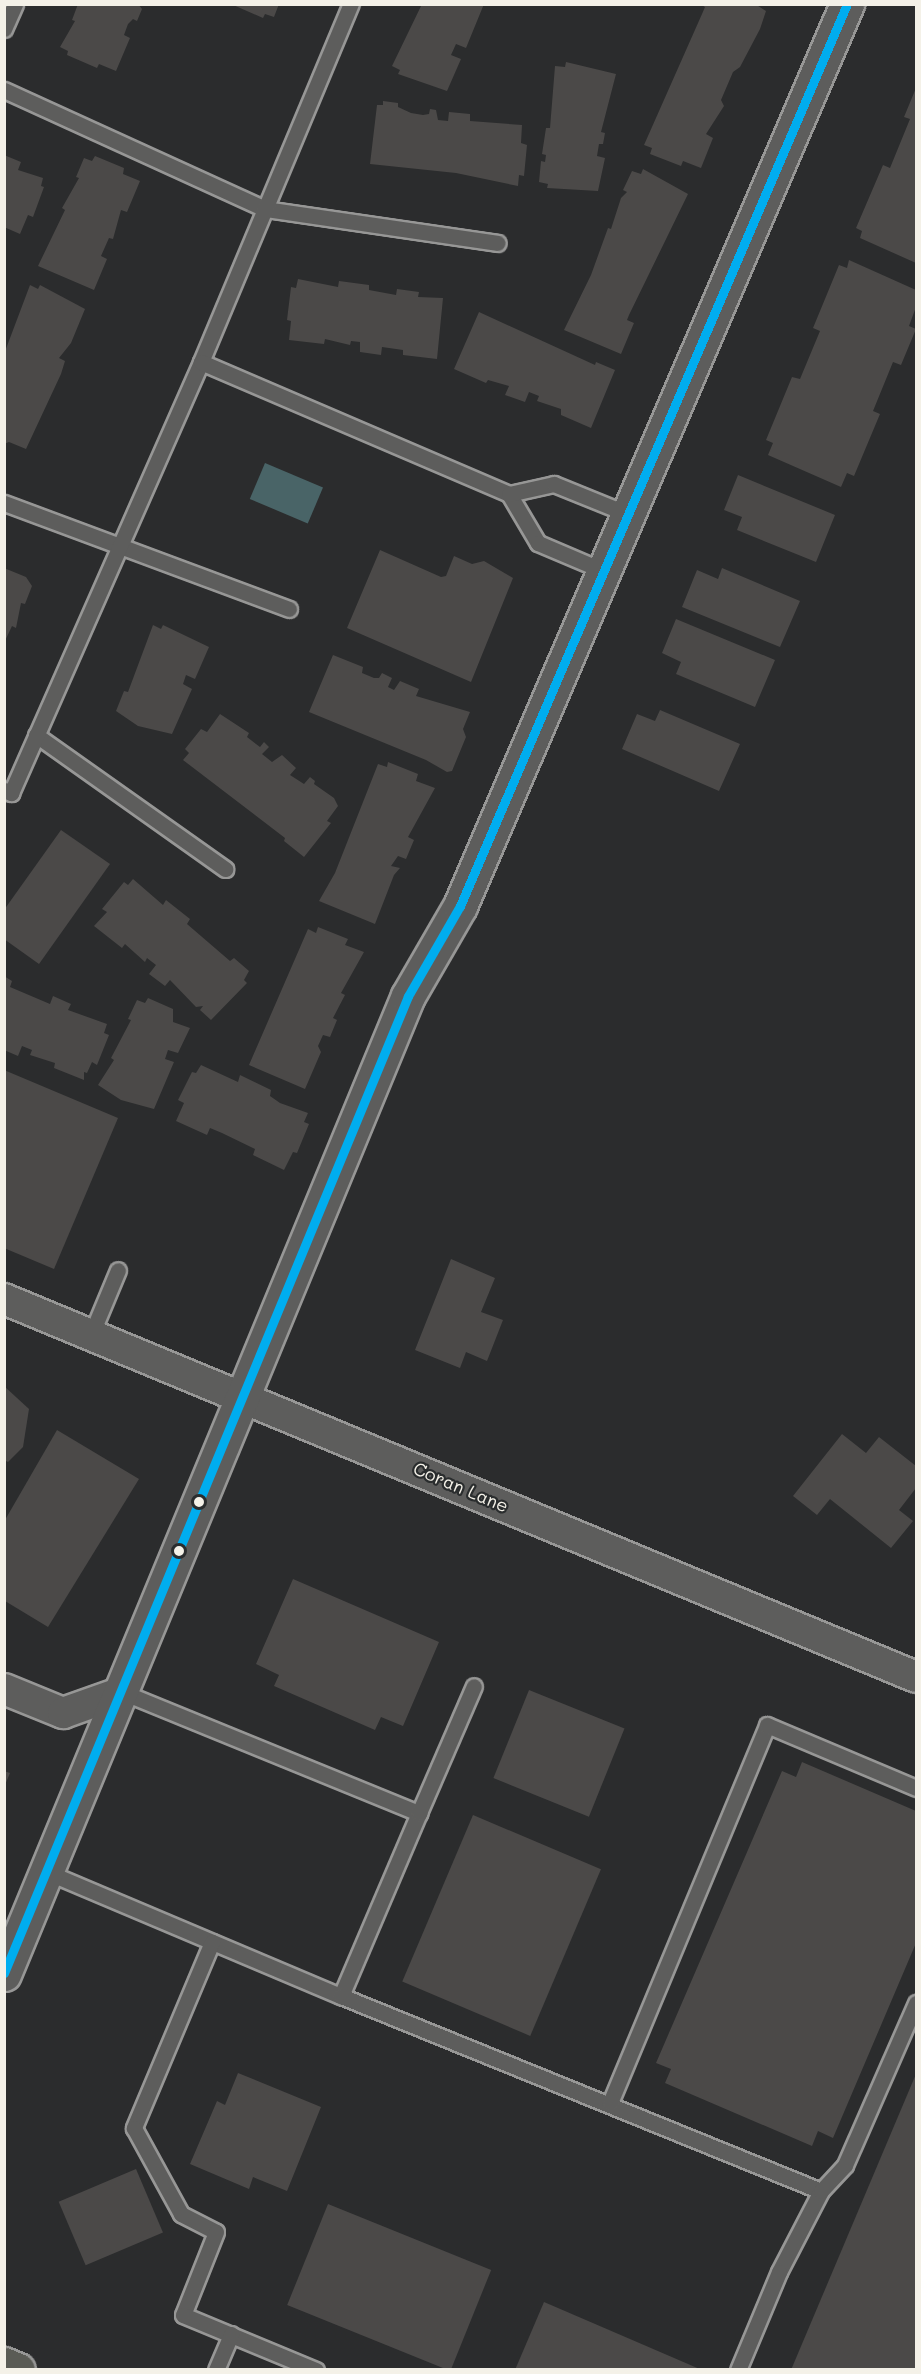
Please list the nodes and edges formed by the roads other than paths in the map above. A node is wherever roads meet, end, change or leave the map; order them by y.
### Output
1 (15, 4) edge
2 (351, 4) edge
3 (847, 4) edge
4 (4, 29) edge
5 (4, 90) edge
6 (265, 209) junction
7 (498, 243) dead end
8 (201, 362) junction
9 (509, 494) junction
10 (4, 502) edge
11 (628, 514) junction
12 (119, 544) junction
13 (604, 571) junction
14 (289, 609) dead end
15 (36, 735) junction
16 (4, 790) edge
17 (225, 869) dead end
18 (118, 1270) dead end
19 (4, 1299) edge
20 (91, 1335) junction
21 (246, 1396) junction
22 (916, 1677) edge
23 (474, 1686) dead end
24 (4, 1689) edge
25 (122, 1692) junction
26 (916, 1788) edge
27 (419, 1813) junction
28 (48, 1872) junction
29 (212, 1942) junction
30 (4, 1974) edge
31 (341, 1996) junction
32 (916, 2003) edge
33 (610, 2103) junction
34 (821, 2191) junction
35 (231, 2334) junction
36 (4, 2364) edge
37 (18, 2370) edge
38 (216, 2370) edge
39 (316, 2370) edge
40 (738, 2370) edge

1 - 4 lane
2 - 6 lane
3 - 11 main road
5 - 6 lane
6 - 7 lane
6 - 8 lane
8 - 9 lane
8 - 12 lane
9 - 11 lane
9 - 13 lane
10 - 12 lane
11 - 13 main road
12 - 14 lane
12 - 15 lane
13 - 21 main road
15 - 16 lane
15 - 17 lane
18 - 20 lane
19 - 20 street, Coran Lane
20 - 21 street, Coran Lane
21 - 22 street, Coran Lane
21 - 25 main road
23 - 27 lane
24 - 25 street
25 - 27 lane
25 - 28 main road
26 - 33 lane
27 - 31 lane
28 - 29 lane
28 - 30 main road
29 - 31 lane
29 - 35 lane
31 - 33 lane
32 - 34 lane
33 - 34 lane
34 - 40 lane
35 - 38 lane
35 - 39 lane
36 - 37 main road

